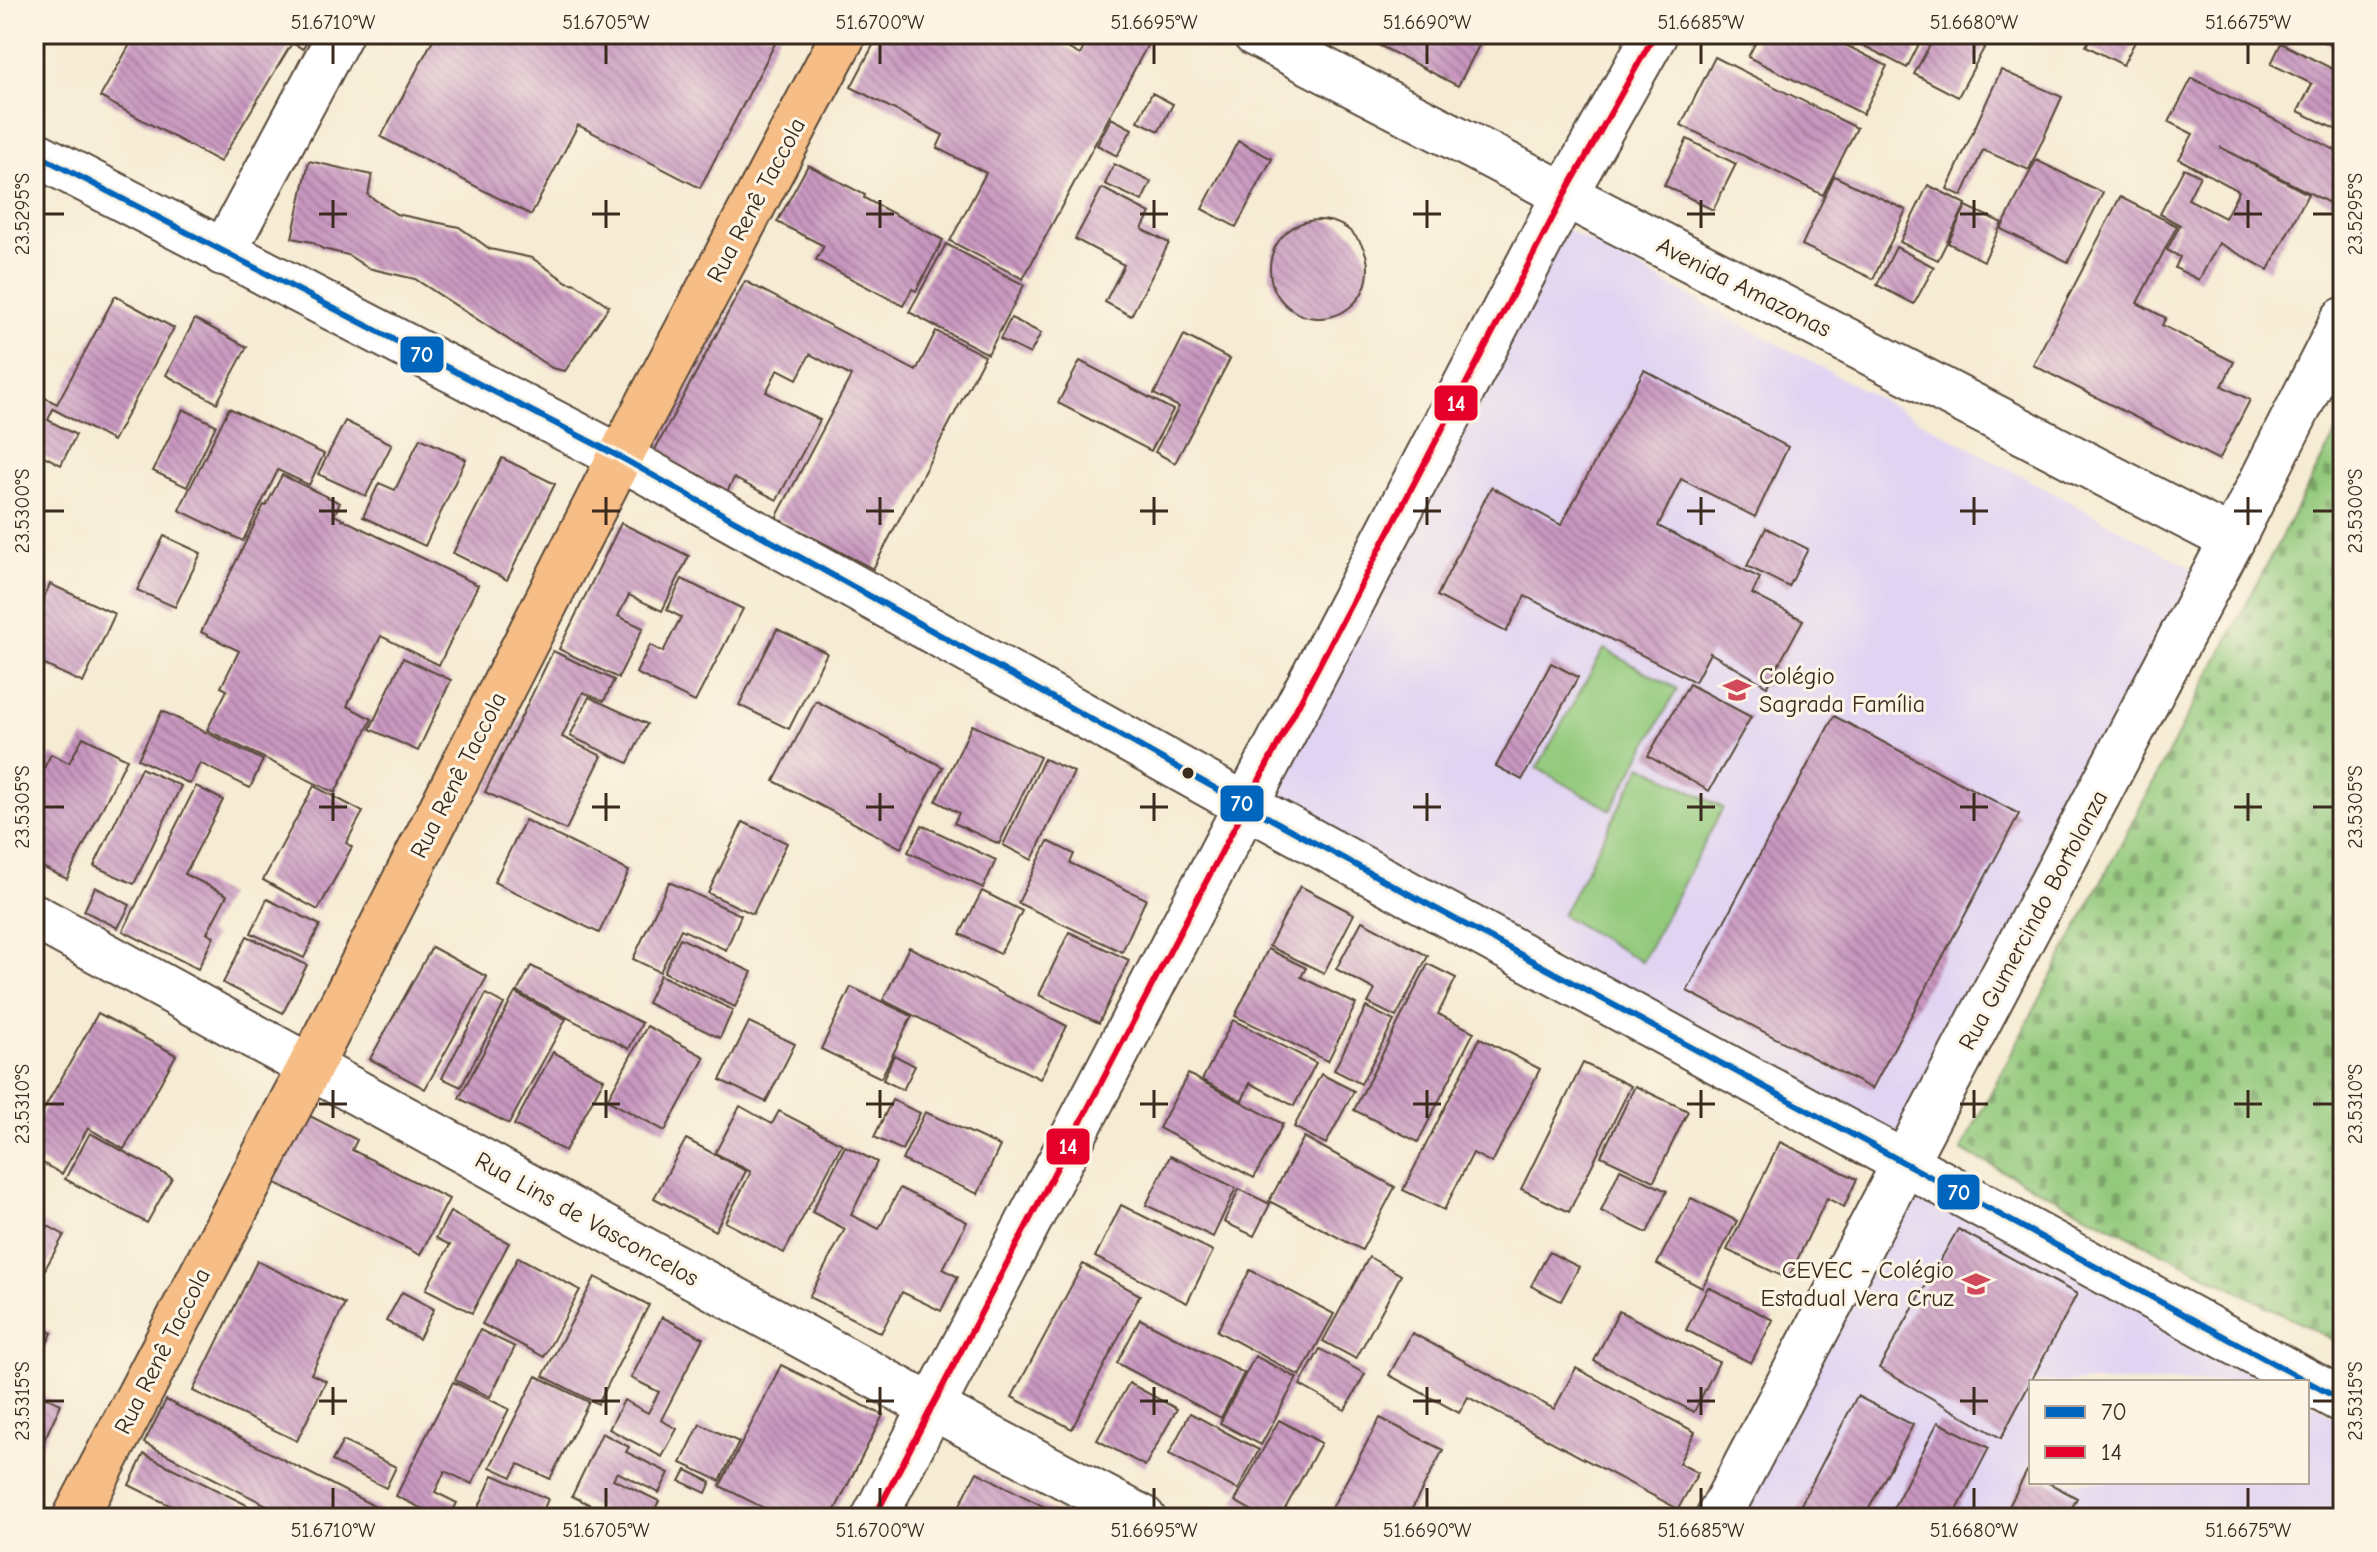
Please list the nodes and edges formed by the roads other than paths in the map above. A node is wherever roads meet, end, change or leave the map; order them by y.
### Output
1 (340, 34) edge
2 (844, 34) edge
3 (1255, 34) edge
4 (1655, 34) edge
5 (34, 153) edge
6 (1565, 194) junction
7 (223, 253) junction
8 (2343, 320) edge
9 (620, 457) junction
10 (2232, 540) junction
11 (1247, 806) junction
12 (34, 916) edge
13 (310, 1067) junction
14 (1906, 1163) junction
15 (2304, 1380) edge
16 (2309, 1382) edge
17 (2343, 1401) edge
18 (932, 1407) junction
19 (75, 1518) edge
20 (874, 1518) edge
21 (1143, 1518) edge
22 (1718, 1518) edge

1 - 7 street
2 - 9 main road, Rua Renê Taccola
3 - 6 street, Avenida Amazonas
4 - 6 street
5 - 7 street
6 - 10 street, Avenida Amazonas
6 - 11 street
7 - 9 street
8 - 10 street, Rua Gumercindo Bortolanza
9 - 11 street
9 - 13 main road, Rua Renê Taccola
10 - 14 street, Rua Gumercindo Bortolanza
11 - 14 street
11 - 18 street
12 - 13 street, Rua Lins de Vasconcelos
13 - 18 street, Rua Lins de Vasconcelos
13 - 19 main road, Rua Renê Taccola
14 - 15 street
14 - 22 street, Rua Gumercindo Bortolanza
16 - 17 street
18 - 20 street
18 - 21 street, Rua Lins de Vasconcelos

